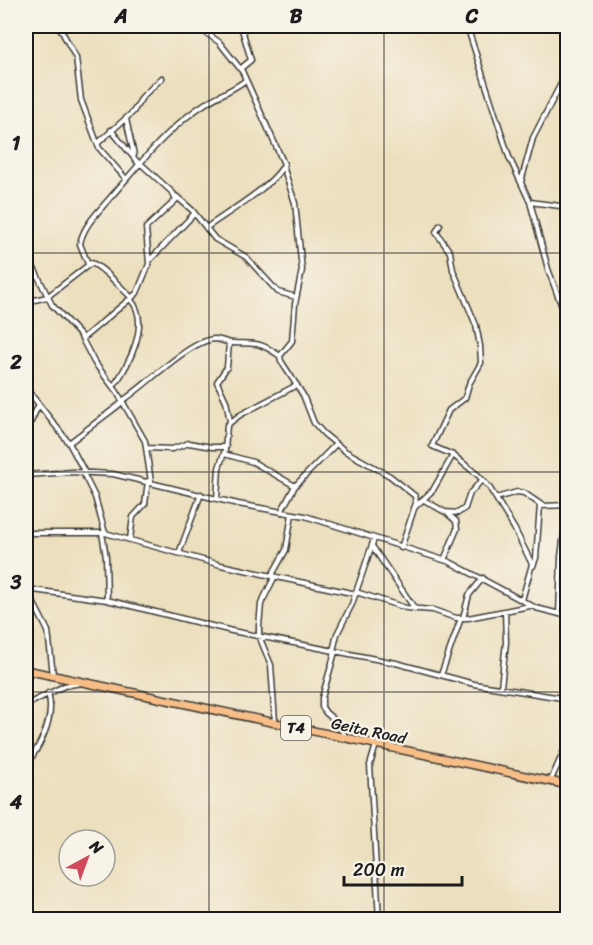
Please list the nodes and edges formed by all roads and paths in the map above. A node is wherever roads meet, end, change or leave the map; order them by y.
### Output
1 (59, 26) edge
2 (196, 26) edge
3 (241, 26) edge
4 (467, 26) edge
5 (240, 69) junction
6 (567, 71) edge
7 (162, 78) dead end
8 (246, 80) junction
9 (126, 118) junction
10 (111, 130) junction
11 (98, 143) junction
12 (134, 157) junction
13 (140, 163) junction
14 (283, 166) junction
15 (126, 179) junction
16 (521, 183) junction
17 (175, 196) junction
18 (530, 202) junction
19 (567, 207) edge
20 (194, 214) junction
21 (440, 225) dead end
22 (206, 228) junction
23 (26, 252) edge
24 (149, 261) junction
25 (28, 263) edge
26 (88, 264) junction
27 (47, 297) junction
28 (296, 297) junction
29 (131, 299) junction
30 (26, 302) edge
31 (567, 323) edge
32 (82, 339) junction
33 (229, 343) junction
34 (280, 356) junction
35 (297, 385) junction
36 (112, 387) junction
37 (26, 388) edge
38 (123, 401) junction
39 (38, 406) junction
40 (230, 422) junction
41 (26, 433) edge
42 (69, 443) junction
43 (336, 444) junction
44 (226, 447) junction
45 (147, 448) junction
46 (224, 454) junction
47 (453, 455) junction
48 (84, 473) junction
49 (26, 475) edge
50 (482, 480) junction
51 (149, 482) junction
52 (295, 486) junction
53 (201, 494) junction
54 (496, 498) junction
55 (217, 499) junction
56 (424, 500) junction
57 (567, 503) edge
58 (540, 505) junction
59 (413, 509) junction
60 (281, 512) junction
61 (445, 512) junction
62 (292, 514) junction
63 (26, 533) edge
64 (103, 533) junction
65 (130, 539) junction
66 (374, 539) junction
67 (372, 546) junction
68 (401, 548) junction
69 (178, 553) junction
70 (444, 560) junction
71 (532, 569) junction
72 (273, 576) junction
73 (483, 578) junction
74 (26, 589) edge
75 (356, 593) junction
76 (107, 600) junction
77 (522, 600) junction
78 (532, 606) junction
79 (415, 609) junction
80 (505, 610) junction
81 (559, 614) junction
82 (567, 615) edge
83 (462, 618) junction
84 (259, 636) junction
85 (334, 652) junction
86 (26, 670) edge
87 (52, 675) junction
88 (441, 675) junction
89 (85, 683) junction
90 (501, 687) junction
91 (48, 693) junction
92 (567, 699) edge
93 (26, 705) edge
94 (275, 723) junction
95 (347, 739) junction
96 (567, 742) edge
97 (376, 745) junction
98 (26, 766) edge
99 (550, 782) junction
100 (567, 785) edge
101 (379, 920) edge

1 - 11 street
2 - 5 street
3 - 5 street
4 - 16 street
5 - 8 street
6 - 16 street
7 - 9 street
8 - 13 street
8 - 14 street
9 - 10 street
9 - 12 street
10 - 11 street
10 - 12 street
11 - 15 street
12 - 13 street
13 - 15 street
13 - 17 street
14 - 22 street
14 - 28 street
15 - 26 street
16 - 18 street
17 - 20 street
17 - 24 street
18 - 19 street
18 - 31 street
20 - 22 street
20 - 24 street
21 - 47 street
22 - 28 street
23 - 25 street
24 - 29 street
25 - 27 street
26 - 27 street
26 - 29 street
27 - 30 street
27 - 32 street
28 - 34 street
29 - 32 street
29 - 36 street
32 - 36 street
33 - 34 street
33 - 38 street
33 - 40 street
34 - 35 street
35 - 40 street
35 - 43 street
36 - 38 street
37 - 39 street
38 - 42 street
38 - 45 street
39 - 41 street
39 - 42 street
40 - 44 street
42 - 48 street
43 - 52 street
43 - 59 street
44 - 45 street
44 - 46 street
45 - 51 street
46 - 52 street
46 - 55 street
47 - 50 street
47 - 56 street
48 - 49 street
48 - 51 street
48 - 64 street
50 - 54 street
50 - 61 street
51 - 53 street
51 - 65 street
52 - 60 street
53 - 55 street
53 - 69 street
54 - 58 street
54 - 71 street
55 - 60 street
56 - 59 street
56 - 61 street
57 - 58 street
57 - 81 street
58 - 71 street
59 - 68 street
60 - 62 street
61 - 70 street
62 - 66 street
62 - 72 street
63 - 64 street
64 - 65 street
64 - 76 street
65 - 69 street
66 - 67 street
66 - 68 street
67 - 75 street
67 - 79 street
68 - 70 street
69 - 72 street
70 - 73 street
71 - 77 street
72 - 75 street
72 - 84 street
73 - 77 street
73 - 83 street
74 - 76 street
74 - 87 street
75 - 79 street
75 - 85 street
76 - 84 street
77 - 78 street
78 - 80 street
78 - 81 street
79 - 83 street
80 - 83 street
80 - 90 street
81 - 82 street
83 - 88 street
84 - 85 street
84 - 94 street
85 - 88 street
85 - 95 street
86 - 87 highway, Geita Road / T4
87 - 89 highway, Geita Road / T4
88 - 90 street
89 - 91 street
89 - 94 highway, Geita Road / T4
90 - 92 street
91 - 93 street
91 - 98 street
94 - 95 highway, Geita Road / T4
95 - 97 highway, Geita Road / T4
96 - 99 street
97 - 99 highway, Geita Road / T4
97 - 101 street
99 - 100 highway, Geita Road / T4

